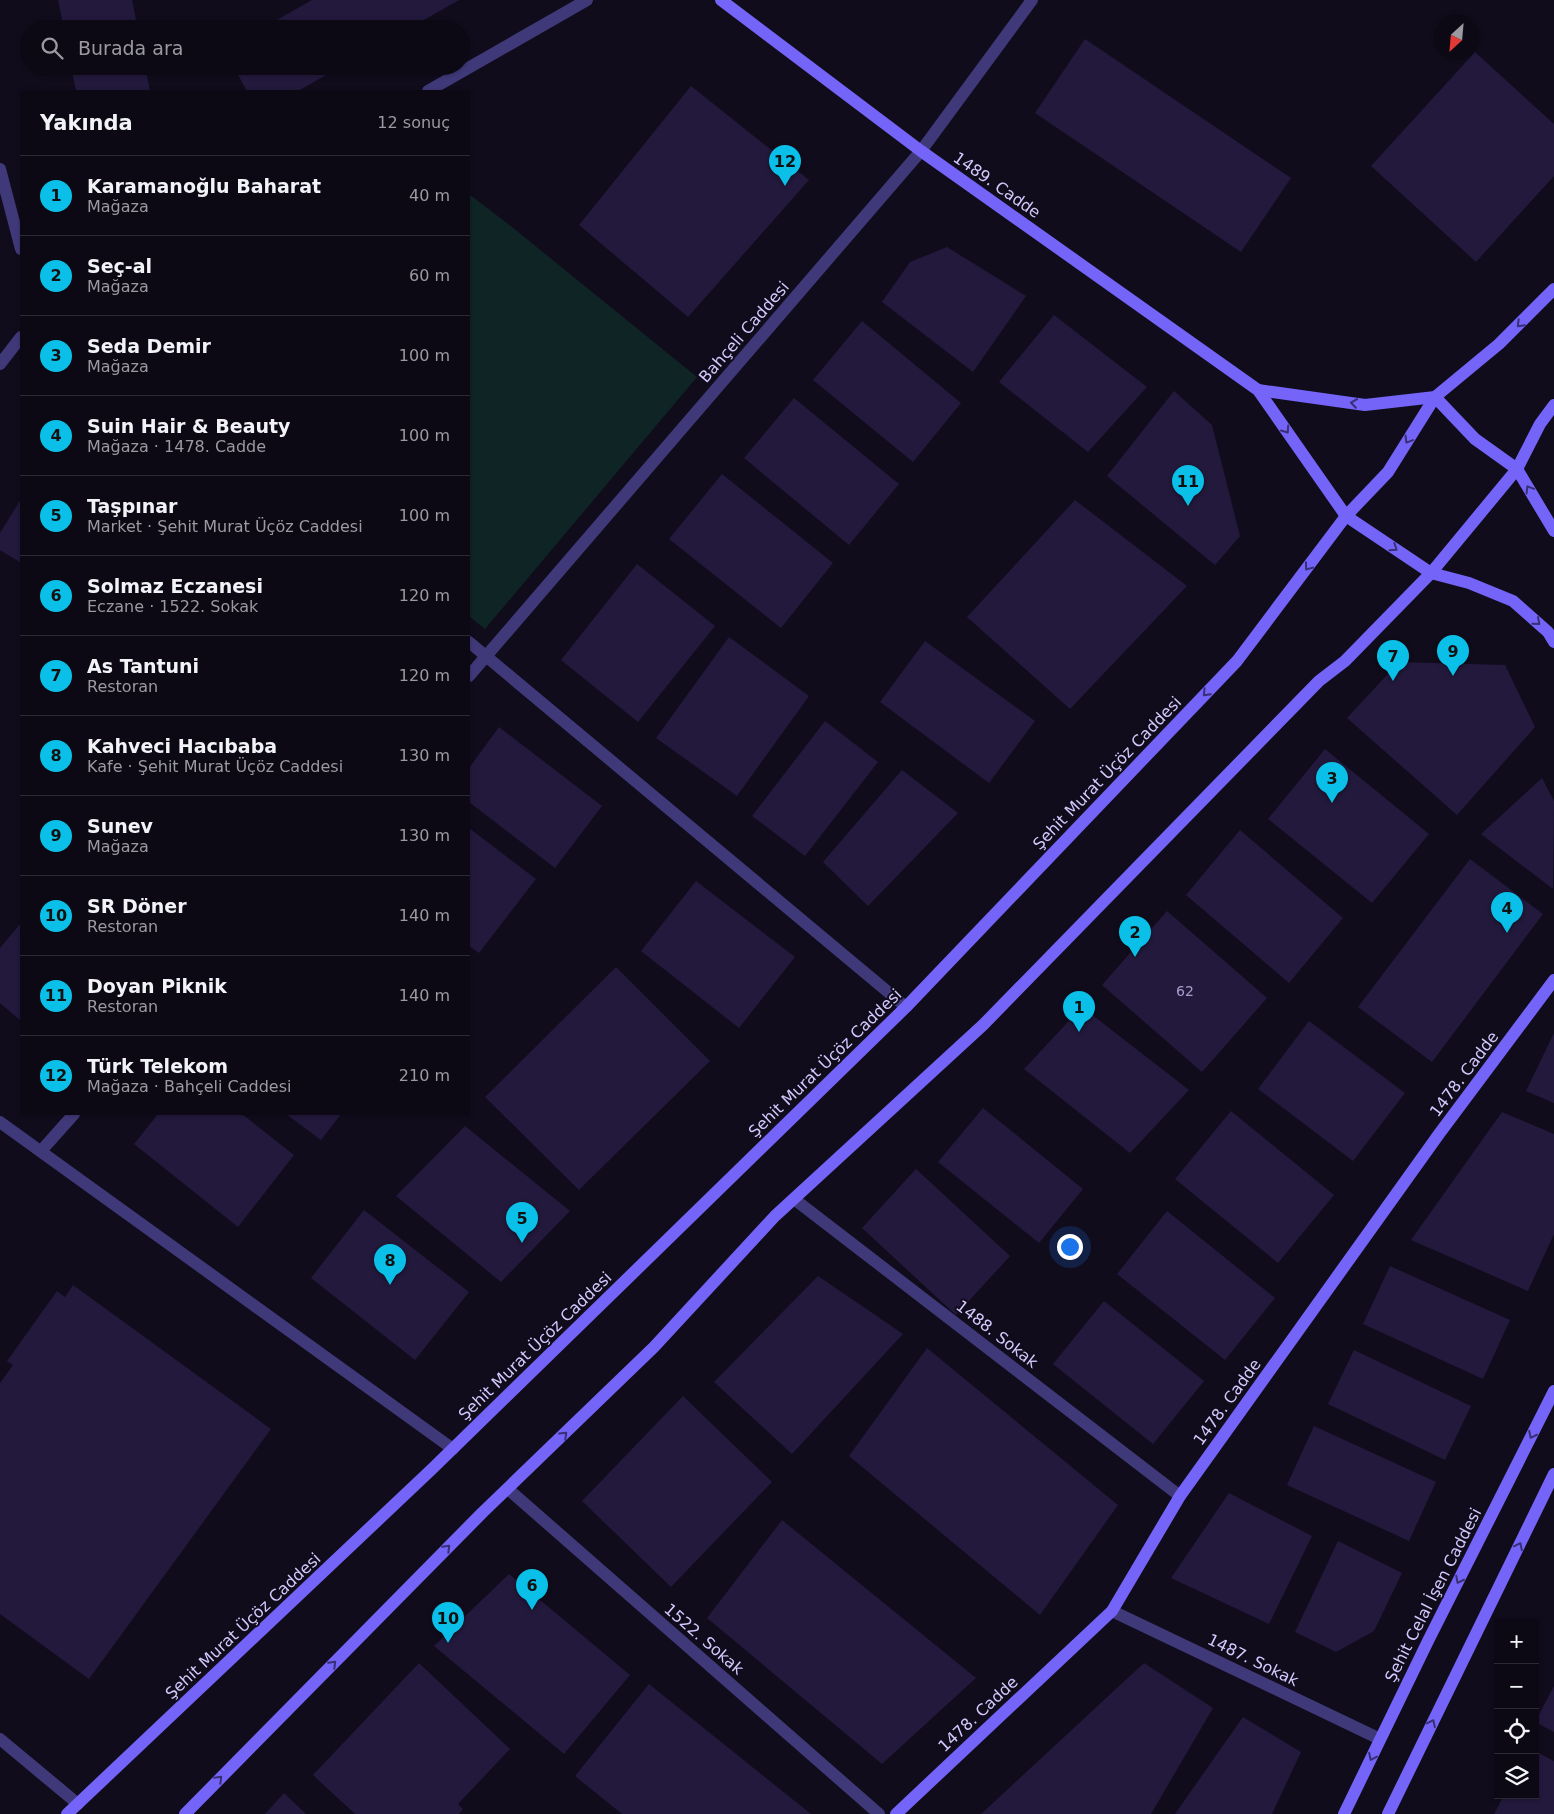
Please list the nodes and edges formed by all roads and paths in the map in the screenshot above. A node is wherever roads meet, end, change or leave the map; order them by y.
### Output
1 (587, 0) edge
2 (721, 0) edge
3 (1032, 0) edge
4 (470, 67) edge
5 (456, 75) edge
6 (430, 90) edge
7 (921, 151) junction
8 (0, 169) edge
9 (20, 245) edge
10 (1554, 289) edge
11 (20, 338) edge
12 (0, 364) edge
13 (1258, 390) junction
14 (1434, 397) junction
15 (1554, 405) edge
16 (1517, 469) junction
17 (1346, 516) junction
18 (1554, 531) edge
19 (1431, 573) junction
20 (1554, 642) edge
21 (470, 643) edge
22 (487, 656) junction
23 (470, 675) edge
24 (1554, 980) edge
25 (906, 1007) junction
26 (73, 1115) edge
27 (0, 1122) edge
28 (41, 1151) junction
29 (794, 1199) junction
30 (1554, 1391) edge
31 (453, 1449) junction
32 (1554, 1474) edge
33 (508, 1489) junction
34 (1180, 1496) junction
35 (1112, 1611) junction
36 (0, 1738) edge
37 (1380, 1739) junction
38 (78, 1804) junction
39 (67, 1814) edge
40 (185, 1814) edge
41 (879, 1814) edge
42 (896, 1814) edge
43 (1344, 1814) edge
44 (1388, 1814) edge

1 - 4 street
2 - 7 main road, 1489. Cadde
3 - 7 street, Bahçeli Caddesi
5 - 6 street
7 - 13 main road, 1489. Cadde
7 - 22 street, Bahçeli Caddesi
8 - 9 street
10 -> 14 main road, Şehit Murat Üçöz Caddesi
11 - 12 street
14 -> 13 main road
13 -> 17 main road
14 - 16 main road
14 -> 17 main road, Şehit Murat Üçöz Caddesi
15 - 16 main road
18 -> 16 main road
16 - 19 main road
17 -> 19 main road
17 -> 25 main road, Şehit Murat Üçöz Caddesi
19 -> 20 main road
19 - 29 main road
21 - 22 street
22 - 23 street, Bahçeli Caddesi
22 - 25 street
24 - 34 main road, 1478. Cadde
25 - 31 main road, Şehit Murat Üçöz Caddesi
26 - 28 street
27 - 28 street
28 - 31 street
33 -> 29 main road
29 - 34 street, 1488. Sokak
30 -> 37 main road, Şehit Celal İşen Caddesi
31 - 38 main road, Şehit Murat Üçöz Caddesi
44 -> 32 main road
40 -> 33 main road
33 - 41 street, 1522. Sokak
34 - 35 main road, 1478. Cadde
35 - 37 street, 1487. Sokak
35 - 42 main road, 1478. Cadde
36 - 38 street
37 -> 43 main road, Şehit Celal İşen Caddesi
38 - 39 main road, Şehit Murat Üçöz Caddesi

